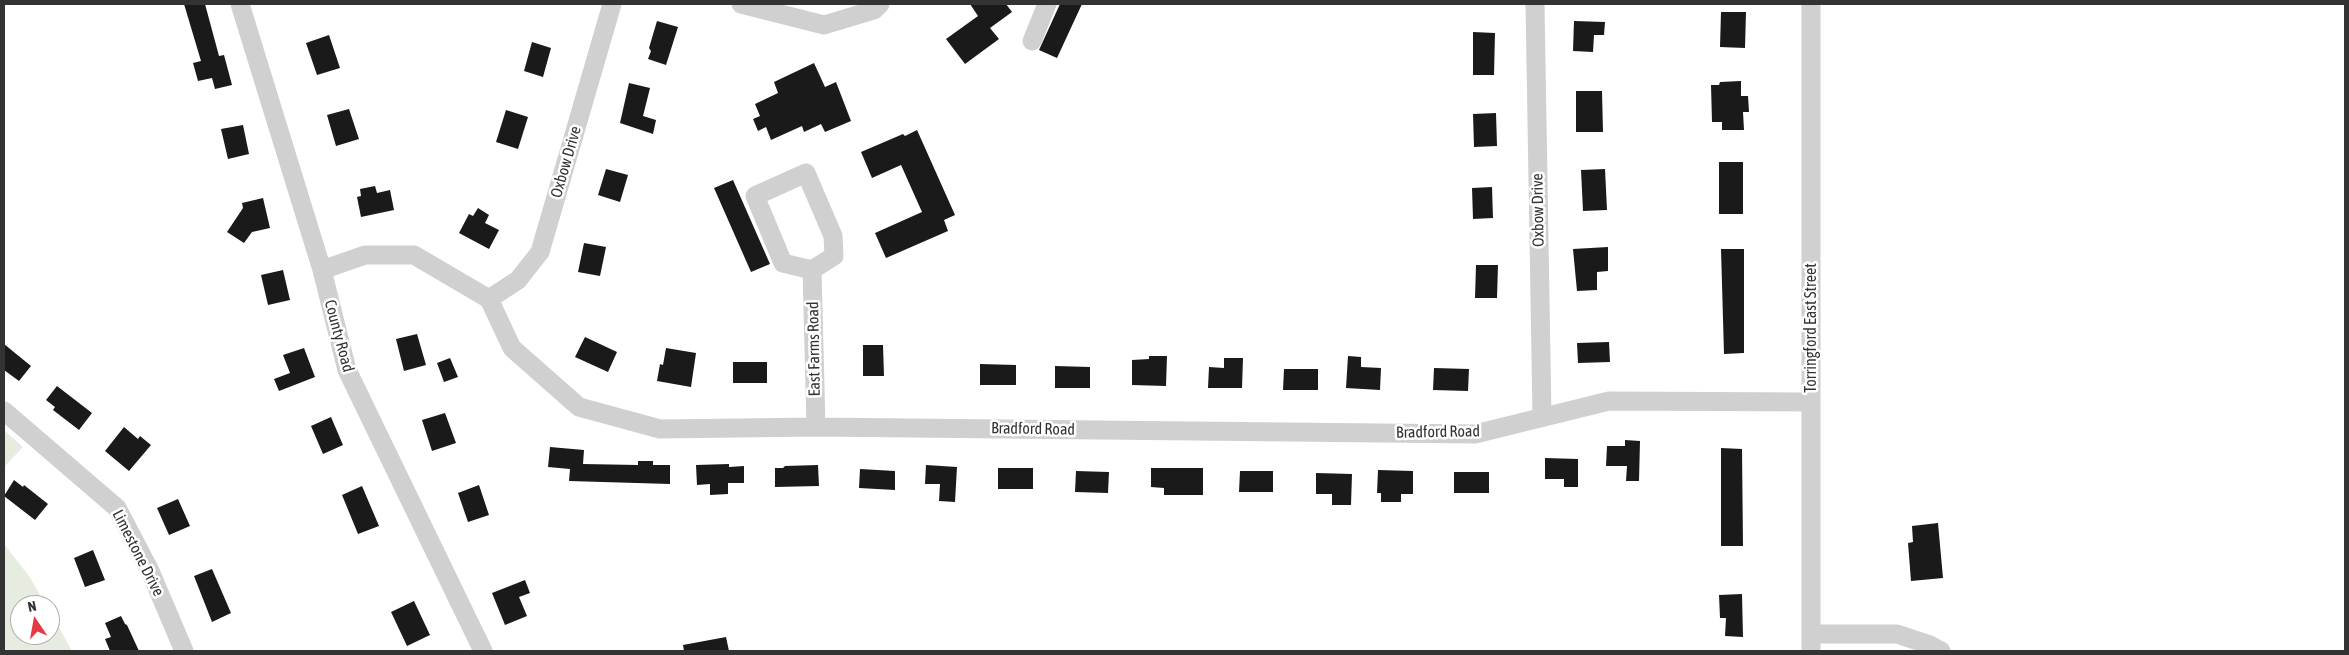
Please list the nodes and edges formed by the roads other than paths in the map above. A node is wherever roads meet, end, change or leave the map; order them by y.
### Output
1 (240, 4) edge
2 (612, 4) edge
3 (741, 4) edge
4 (880, 4) edge
5 (1047, 4) edge
6 (1535, 4) edge
7 (1812, 4) edge
8 (1032, 41) dead end
9 (322, 270) junction
10 (812, 270) junction
11 (489, 300) junction
12 (1810, 402) junction
13 (4, 410) edge
14 (1542, 416) junction
15 (816, 427) junction
16 (1811, 643) edge
17 (184, 651) edge
18 (483, 651) edge
19 (1941, 651) edge

1 - 9 street, County Road
2 - 11 street, Oxbow Drive
3 - 4 street
5 - 8 street
6 - 14 street, Oxbow Drive
7 - 12 street, Torringford East Street
9 - 11 street
9 - 18 street, County Road
10 - 10 street
10 - 15 street, East Farms Road
11 - 15 street, Bradford Road
12 - 14 street, Bradford Road
12 - 16 street, Torringford East Street
13 - 17 street, Limestone Drive
14 - 15 street, Bradford Road
16 - 19 street

